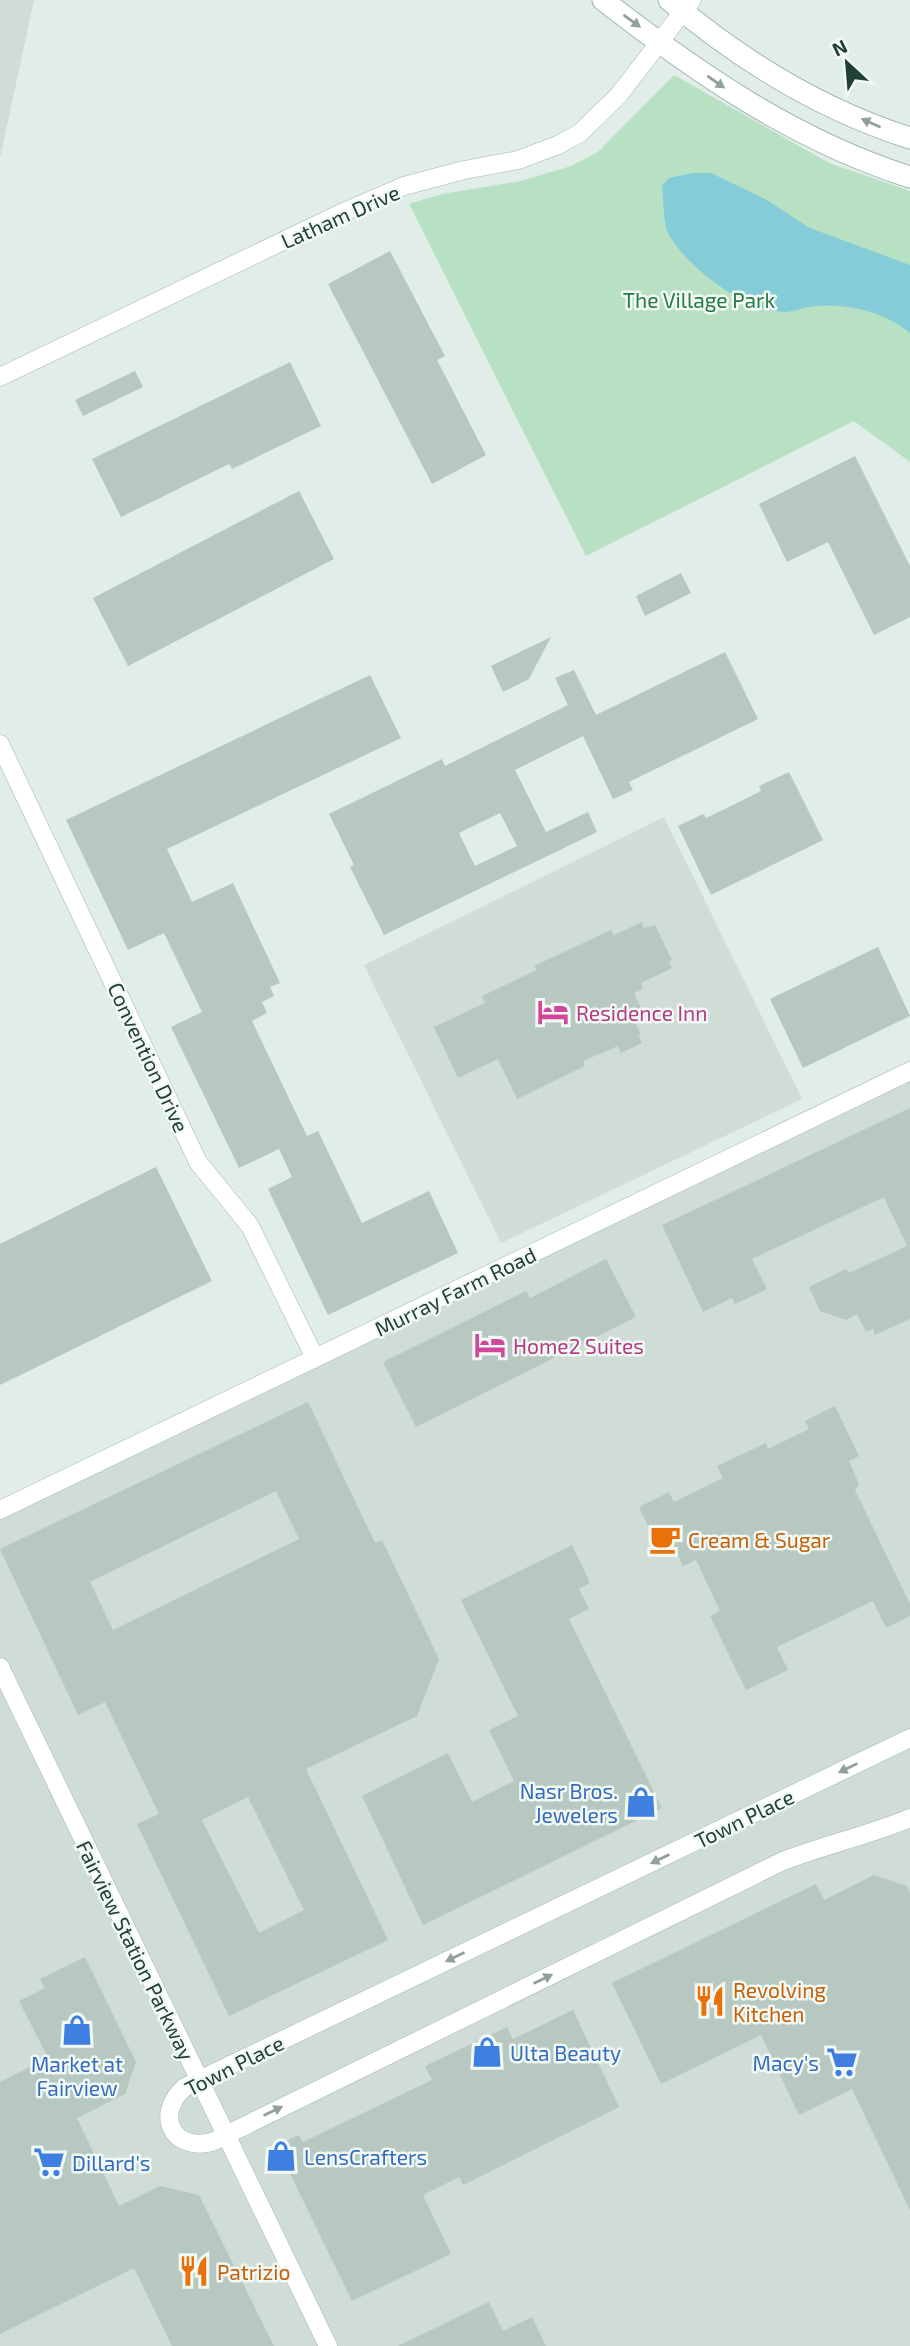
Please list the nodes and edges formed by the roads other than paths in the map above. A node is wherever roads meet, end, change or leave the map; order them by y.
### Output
1 (603, 0) edge
2 (682, 4) edge
3 (661, 42) junction
4 (910, 138) edge
5 (910, 177) edge
6 (0, 377) edge
7 (0, 744) edge
8 (910, 1071) edge
9 (315, 1359) junction
10 (0, 1510) edge
11 (0, 1667) edge
12 (910, 1738) edge
13 (910, 1818) edge
14 (200, 2081) junction
15 (225, 2134) junction
16 (328, 2346) edge

1 -> 3 street
2 - 3 street, Latham Drive
4 -> 2 street
3 -> 5 street
3 - 6 street, Latham Drive
7 - 9 street, Convention Drive
8 - 9 street, Murray Farm Road
9 - 10 street, Murray Farm Road
11 - 14 street, Fairview Station Parkway
12 -> 14 street, Town Place
15 -> 13 street, Town Place
14 - 15 street, Fairview Station Parkway
14 - 15 street, Town Place
15 - 16 street, Fairview Station Parkway

